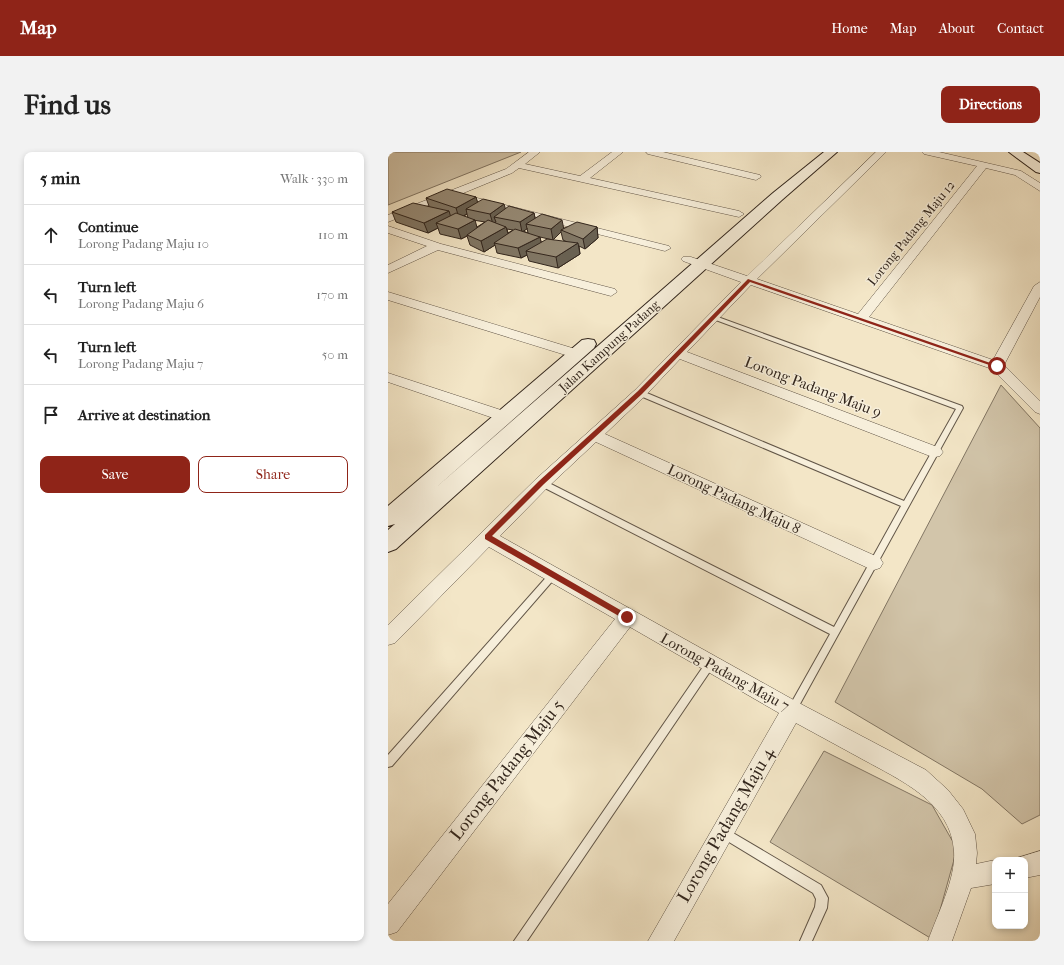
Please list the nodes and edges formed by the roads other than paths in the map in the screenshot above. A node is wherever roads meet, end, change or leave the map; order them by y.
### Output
1 (536, 152) edge
2 (618, 152) edge
3 (651, 152) edge
4 (814, 152) edge
5 (831, 152) edge
6 (881, 152) edge
7 (928, 152) edge
8 (1015, 152) edge
9 (984, 164) junction
10 (519, 165) junction
11 (1040, 168) edge
12 (756, 177) dead end
13 (582, 179) junction
14 (1040, 188) edge
15 (451, 194) junction
16 (739, 214) junction
17 (388, 219) edge
18 (388, 229) edge
19 (437, 246) junction
20 (665, 248) dead end
21 (694, 261) junction
22 (388, 269) edge
23 (750, 280) junction
24 (1040, 286) edge
25 (611, 292) dead end
26 (388, 296) edge
27 (715, 318) junction
28 (860, 319) junction
29 (577, 354) junction
30 (679, 354) junction
31 (997, 366) junction
32 (388, 377) edge
33 (640, 393) junction
34 (1040, 409) edge
35 (505, 416) junction
36 (594, 435) junction
37 (935, 452) junction
38 (542, 483) junction
39 (906, 505) junction
40 (388, 518) edge
41 (487, 537) junction
42 (388, 543) edge
43 (874, 563) junction
44 (554, 575) junction
45 (627, 617) junction
46 (835, 632) junction
47 (388, 636) edge
48 (710, 664) junction
49 (792, 710) junction
50 (388, 762) edge
51 (722, 831) junction
52 (1040, 863) edge
53 (1028, 865) edge
54 (992, 873) edge
55 (962, 878) junction
56 (388, 924) edge
57 (520, 941) edge
58 (660, 941) edge
59 (806, 941) edge
60 (940, 941) edge

1 - 10 street
2 - 13 street
3 - 12 street
4 - 16 street, Jalan Kampung Padang
5 - 21 street, Jalan Kampung Padang
6 - 23 street
7 - 9 street
8 - 11 street
9 - 14 street
9 - 28 street, Lorong Padang Maju 12
10 - 13 street
10 - 15 street
13 - 16 street
15 - 17 street
15 - 20 street
16 - 21 street, Jalan Kampung Padang
18 - 19 street
19 - 22 street
19 - 25 street
21 - 23 street
21 - 29 street, Jalan Kampung Padang
21 - 42 street, Jalan Kampung Padang
23 - 27 street
23 - 28 street
24 - 31 street
26 - 29 street
27 - 30 street
27 - 37 lane
28 - 31 street
29 - 35 street, Jalan Kampung Padang
30 - 33 street
30 - 37 street, Lorong Padang Maju 9
31 - 34 street
32 - 35 street
33 - 36 street
33 - 39 lane
35 - 40 street, Jalan Kampung Padang
36 - 38 street
36 - 43 street, Lorong Padang Maju 8
37 - 39 lane
38 - 41 street
38 - 46 lane
39 - 43 lane
41 - 44 street, Lorong Padang Maju 7
41 - 47 street
43 - 46 lane
44 - 45 street, Lorong Padang Maju 7
44 - 50 lane
45 - 48 street, Lorong Padang Maju 7
45 - 56 street, Lorong Padang Maju 5
46 - 49 lane
48 - 49 street, Lorong Padang Maju 7
48 - 57 lane
49 - 51 street, Lorong Padang Maju 4
49 - 55 street, Lorong Padang Maju 7
51 - 58 street, Lorong Padang Maju 4
51 - 59 lane
52 - 53 street
54 - 55 street
55 - 60 street, Lorong Padang Maju 7

